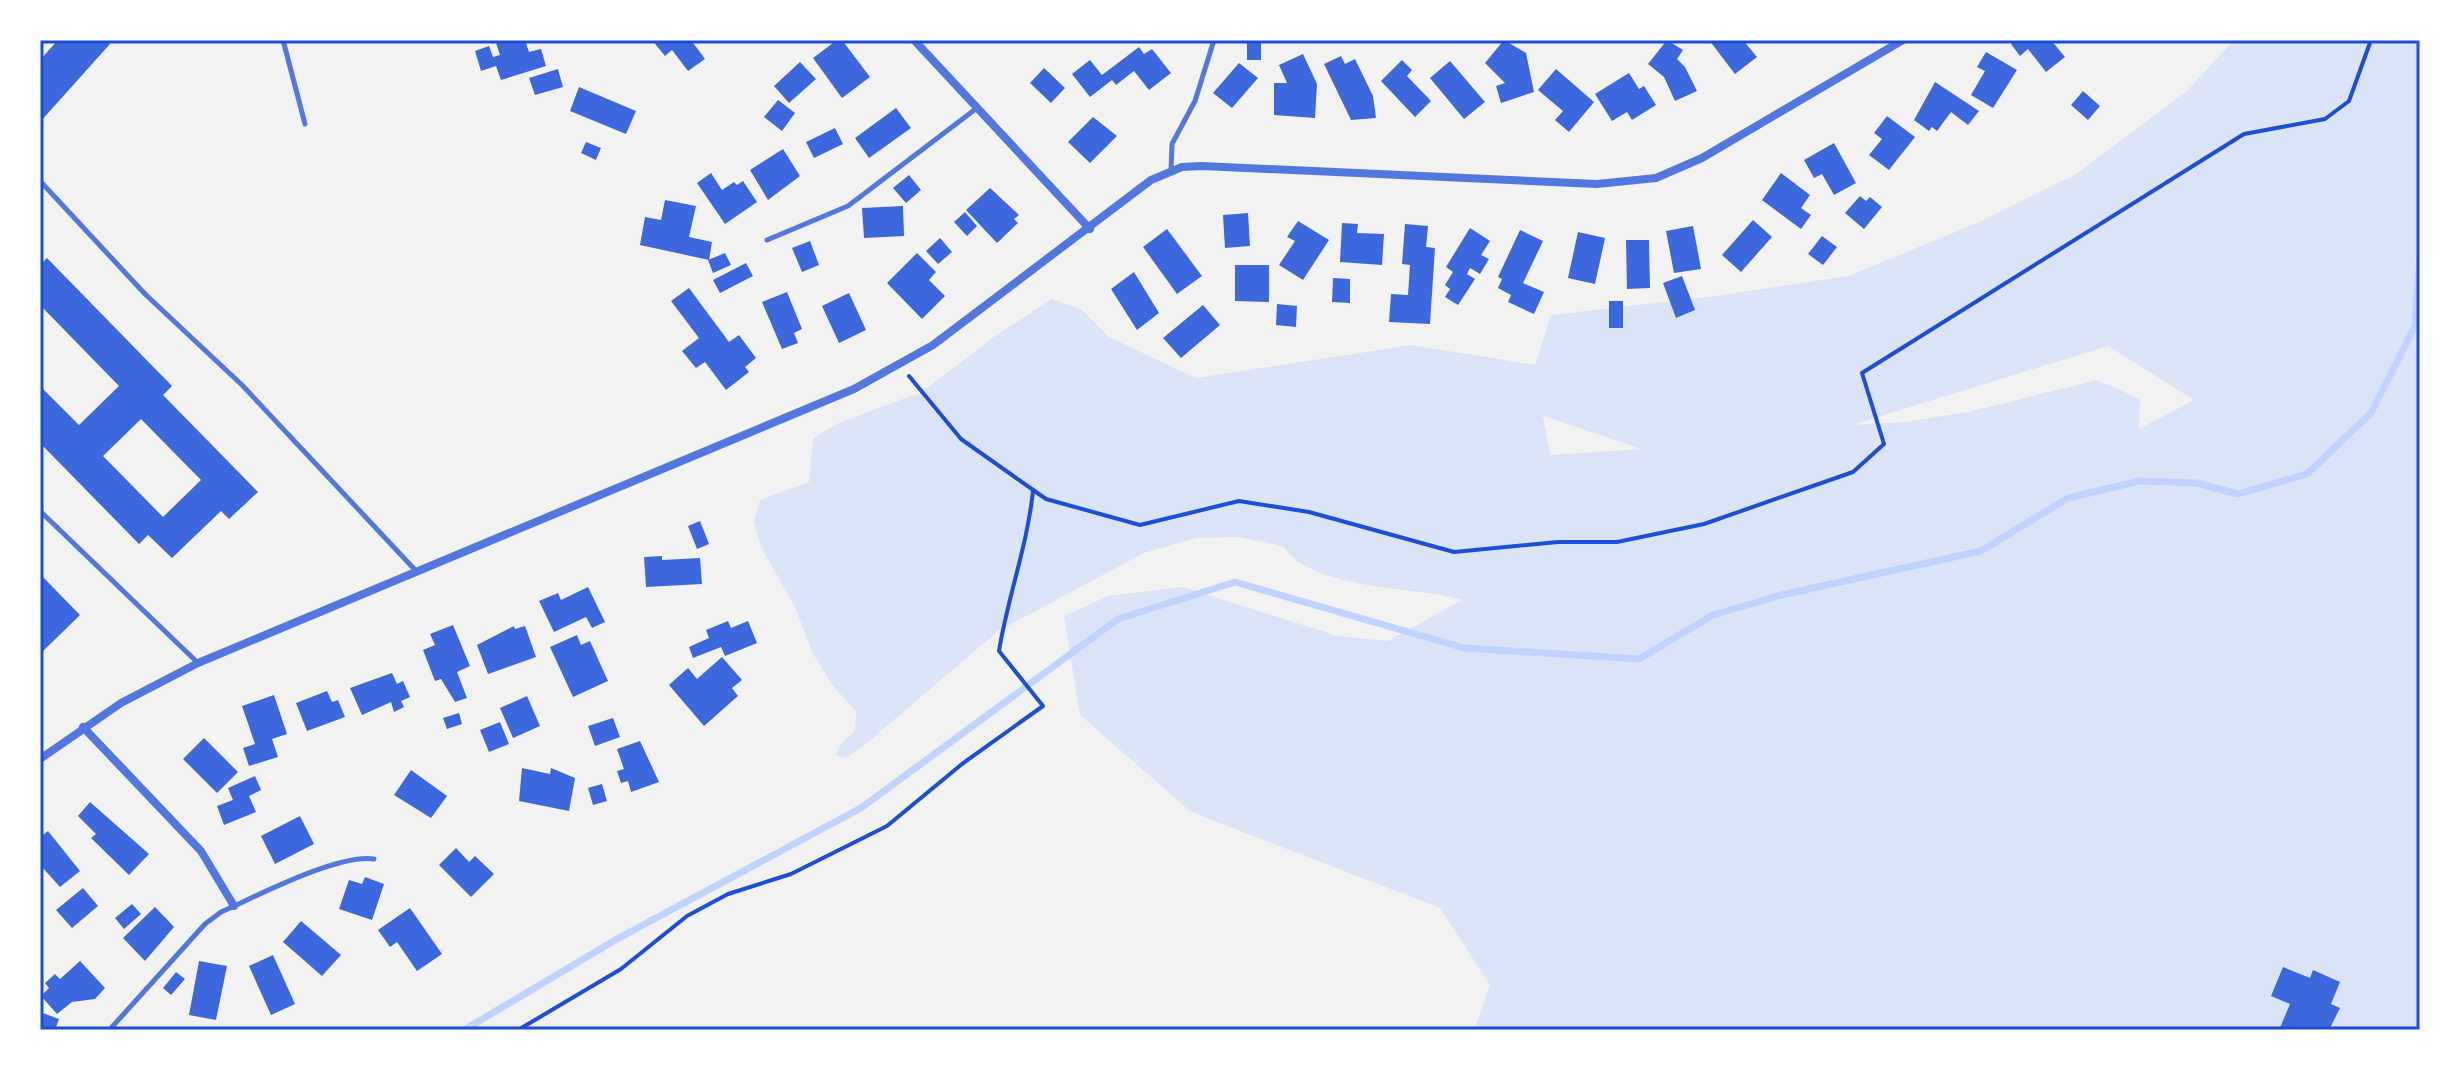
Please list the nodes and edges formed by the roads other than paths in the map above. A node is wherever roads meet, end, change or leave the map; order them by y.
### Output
1 (283, 40) edge
2 (914, 40) edge
3 (1214, 40) edge
4 (1903, 40) edge
5 (977, 108) junction
6 (305, 124) dead end
7 (1171, 171) junction
8 (41, 182) edge
9 (1090, 229) junction
10 (767, 240) dead end
11 (40, 511) edge
12 (417, 572) junction
13 (198, 663) junction
14 (83, 727) junction
15 (40, 759) edge
16 (374, 859) dead end
17 (234, 906) junction
18 (112, 1027) dead end

1 - 6 lane
2 - 5 street
3 - 7 lane
4 - 7 street
5 - 9 street
5 - 10 lane
7 - 9 street
8 - 12 lane
9 - 12 street
11 - 13 lane
12 - 13 street
13 - 14 street
14 - 15 street
14 - 17 street
16 - 17 lane
17 - 18 lane

